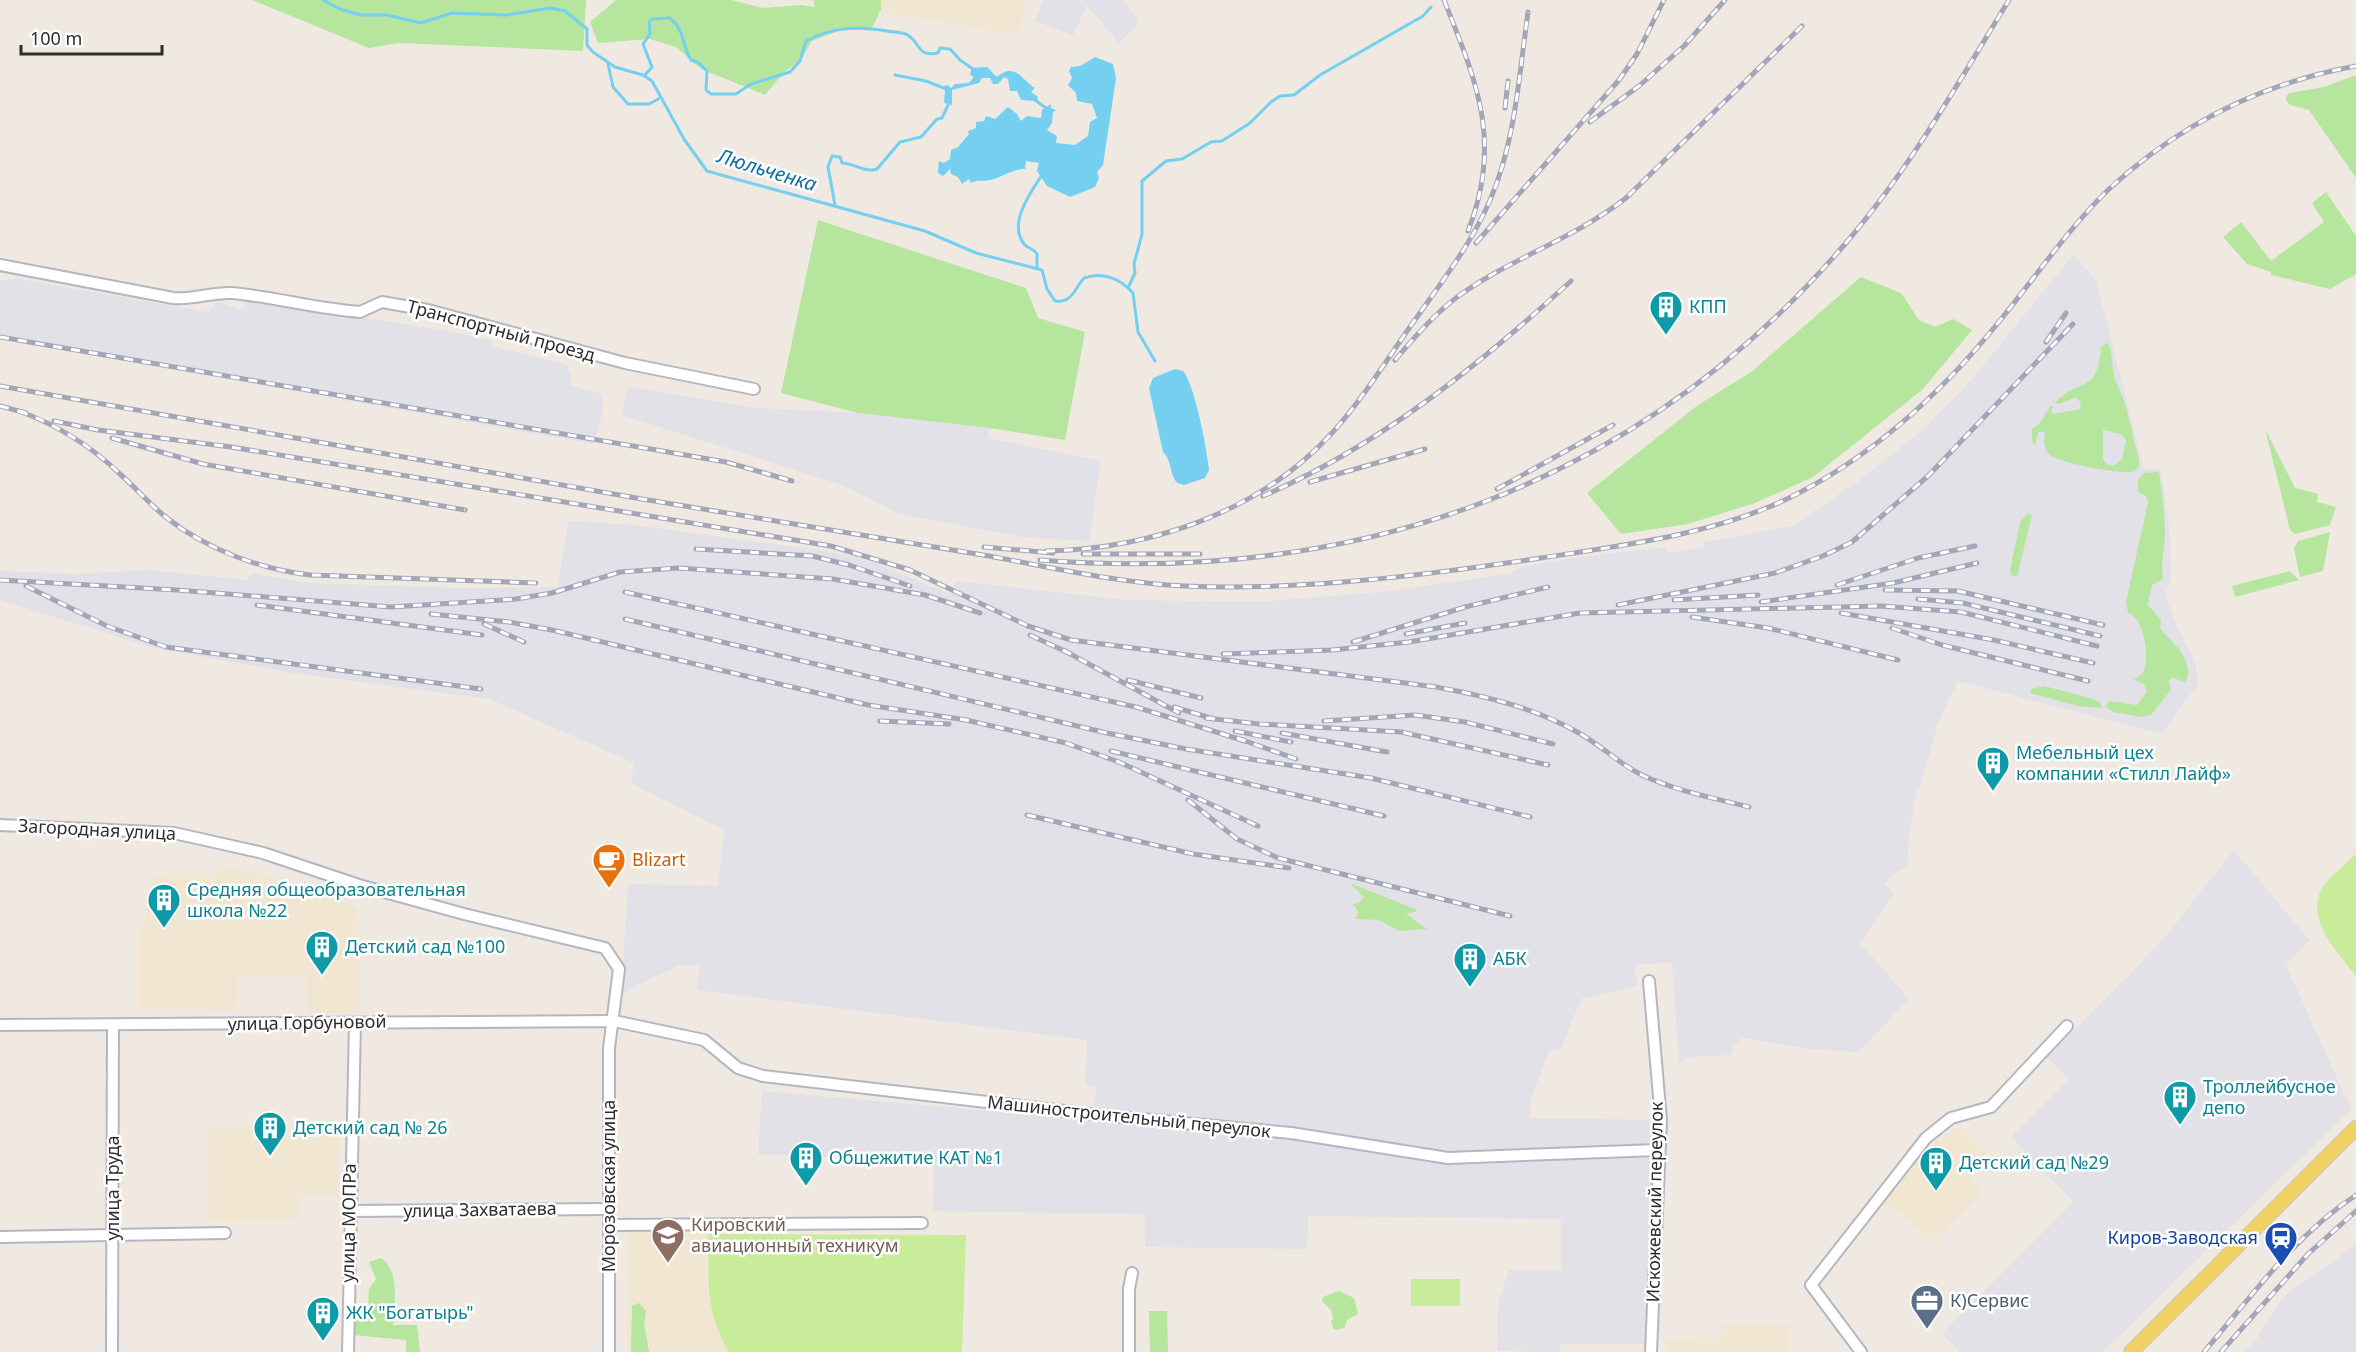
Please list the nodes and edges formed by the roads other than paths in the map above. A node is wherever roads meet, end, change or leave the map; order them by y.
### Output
1 (0, 265) edge
2 (754, 389) dead end
3 (0, 825) edge
4 (1649, 981) dead end
5 (614, 1021) junction
6 (355, 1023) junction
7 (0, 1025) edge
8 (113, 1025) junction
9 (2067, 1026) dead end
10 (2356, 1128) edge
11 (1657, 1150) junction
12 (610, 1209) junction
13 (349, 1212) junction
14 (922, 1223) dead end
15 (610, 1225) junction
16 (225, 1233) dead end
17 (113, 1236) junction
18 (0, 1237) edge
19 (1132, 1273) dead end
20 (112, 1352) edge
21 (348, 1352) edge
22 (609, 1352) edge
23 (1129, 1352) edge
24 (1651, 1352) edge
25 (1862, 1352) edge
26 (2131, 1352) edge

1 - 2 street, Транспортный проезд
3 - 5 street, Загородная улица
4 - 11 street, Искожевский переулок
5 - 6 street, улица Горбуновой
5 - 11 street, Машиностроительный переулок
5 - 12 street, Морозовская улица
6 - 8 street, улица Горбуновой
6 - 13 street, улица МОПРа
7 - 8 street, улица Горбуновой
8 - 17 street, улица Труда
9 - 25 street
10 - 26 main road
11 - 24 street, Искожевский переулок
12 - 13 street, улица Захватаева
12 - 15 street, Морозовская улица
13 - 21 street, улица МОПРа
14 - 15 street
15 - 22 street, Морозовская улица
16 - 17 street
17 - 18 street
17 - 20 street, улица Труда
19 - 23 street

